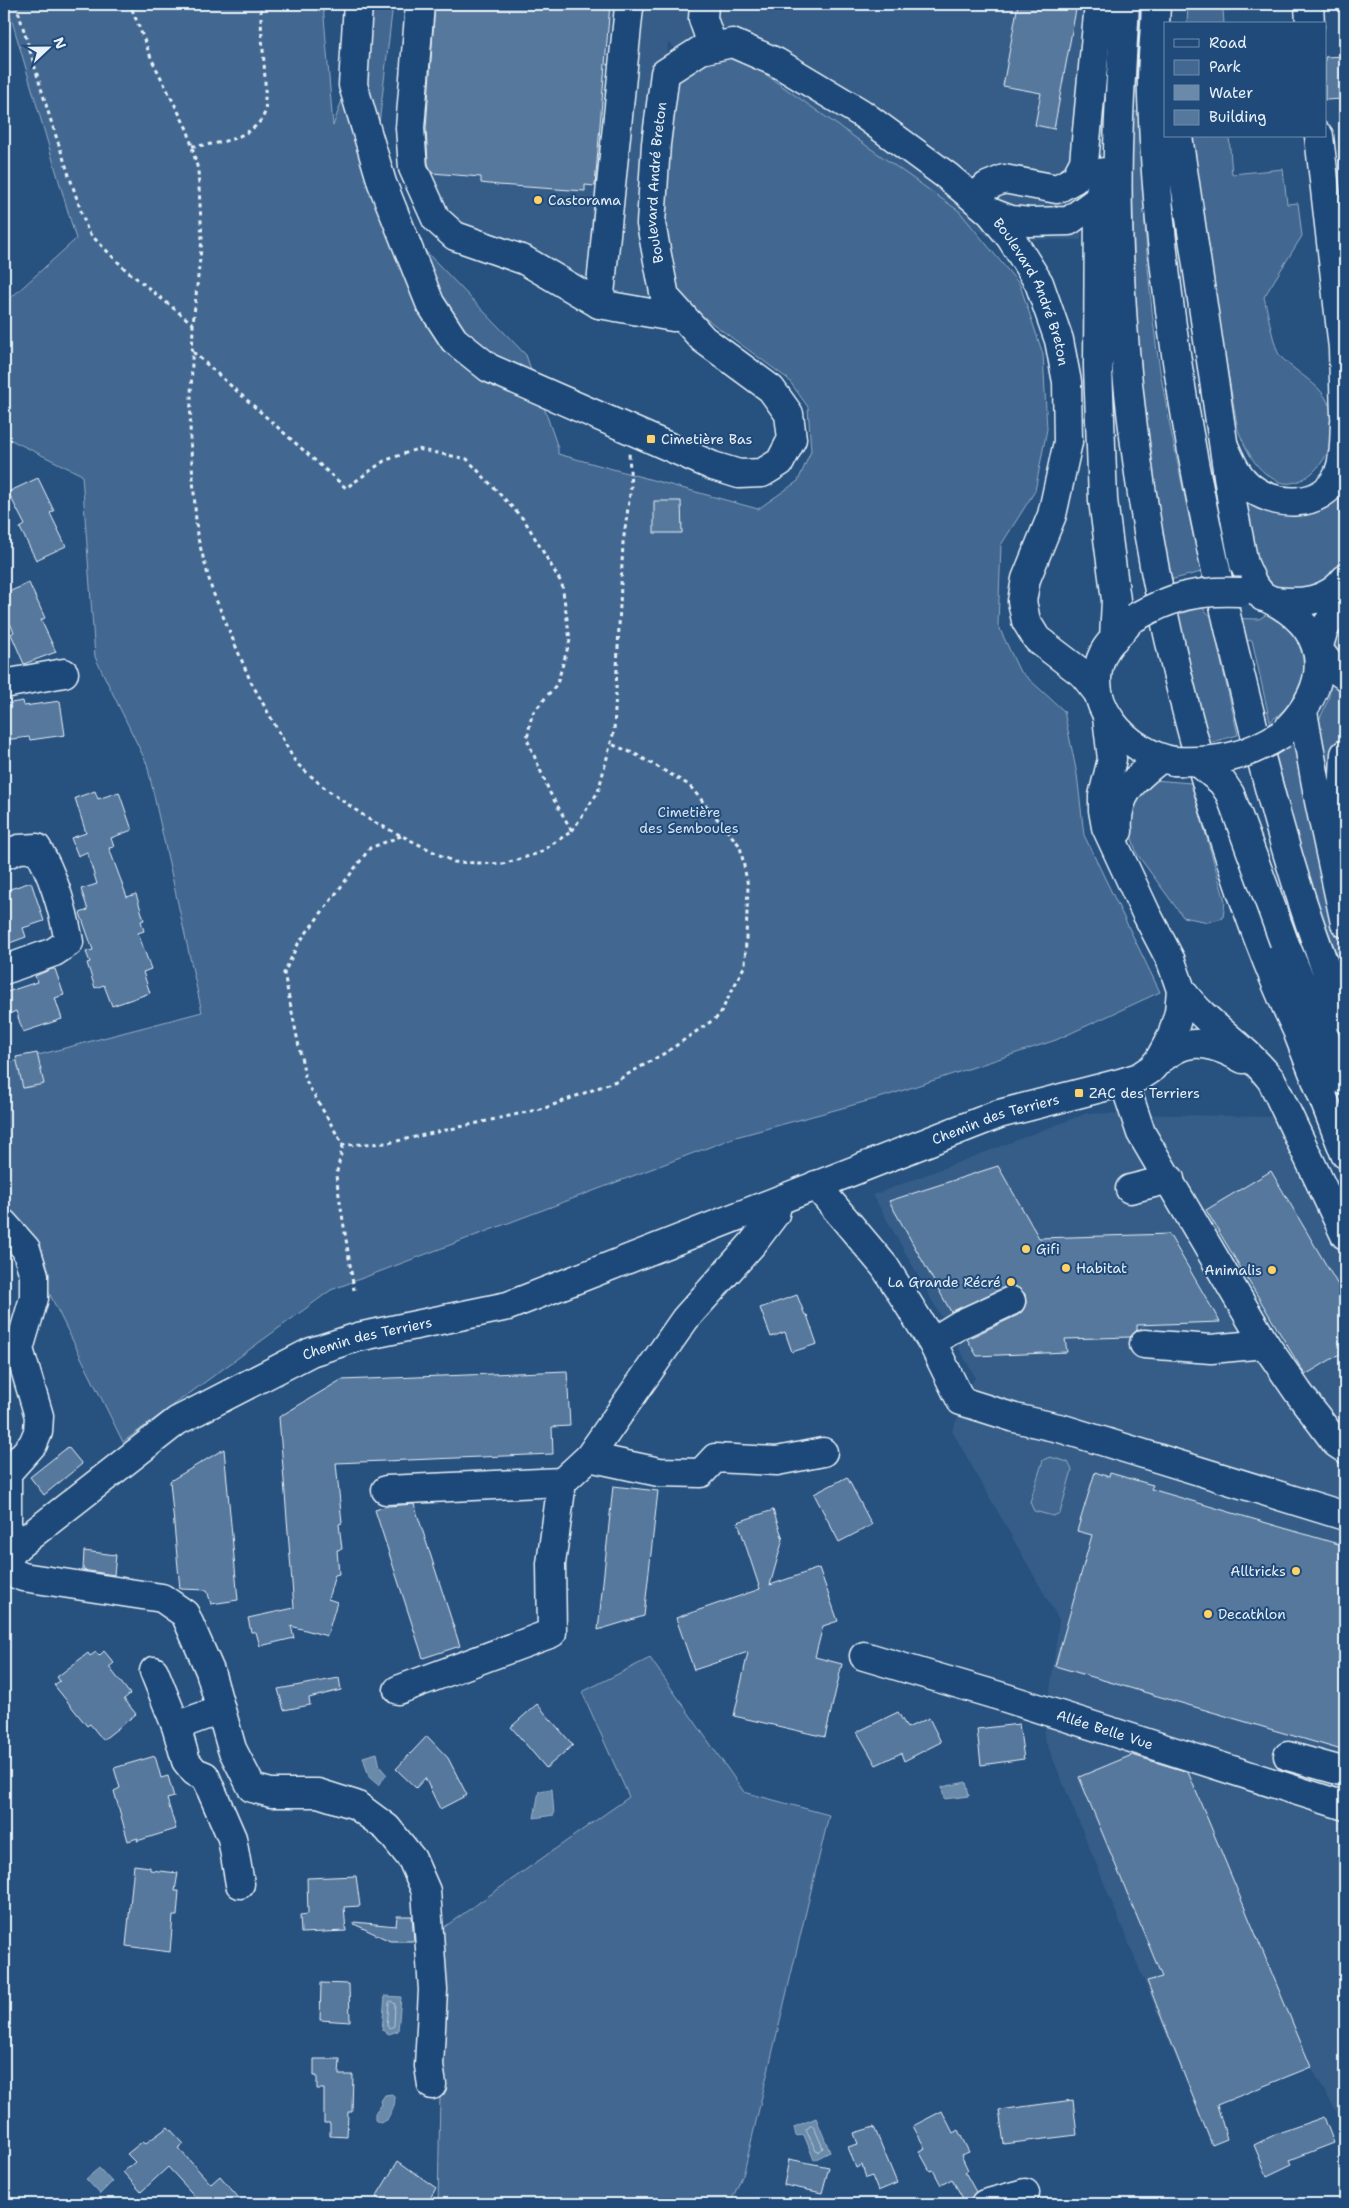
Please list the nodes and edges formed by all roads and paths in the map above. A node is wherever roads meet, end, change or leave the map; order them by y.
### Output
1 (16, 4) edge
2 (130, 4) edge
3 (261, 4) edge
4 (358, 4) edge
5 (420, 4) edge
6 (630, 4) edge
7 (704, 4) edge
8 (1099, 4) edge
9 (1125, 4) edge
10 (1156, 4) edge
11 (1173, 4) edge
12 (1309, 4) edge
13 (1172, 22) edge
14 (1310, 22) edge
15 (713, 47) junction
16 (1121, 82) junction
17 (1178, 138) edge
18 (1319, 138) edge
19 (192, 146) junction
20 (1099, 200) junction
21 (982, 205) junction
22 (599, 304) junction
23 (682, 316) junction
24 (193, 324) junction
25 (193, 352) junction
26 (1344, 357) edge
27 (1345, 416) edge
28 (1345, 422) edge
29 (628, 430) junction
30 (1224, 446) junction
31 (1345, 579) edge
32 (1259, 597) junction
33 (1345, 599) edge
34 (1109, 646) junction
35 (1050, 648) junction
36 (1318, 649) junction
37 (64, 673) dead end
38 (1345, 676) edge
39 (4, 684) edge
40 (1103, 705) junction
41 (1303, 712) junction
42 (611, 744) junction
43 (1345, 754) edge
44 (1177, 761) junction
45 (572, 831) junction
46 (401, 836) junction
47 (1345, 852) edge
48 (4, 855) edge
49 (1126, 870) junction
50 (1345, 923) edge
51 (4, 970) edge
52 (1180, 1001) junction
53 (1345, 1017) edge
54 (1299, 1036) junction
55 (1189, 1044) junction
56 (1159, 1060) junction
57 (1272, 1081) junction
58 (1345, 1081) edge
59 (1124, 1082) junction
60 (1345, 1128) edge
61 (342, 1145) junction
62 (1345, 1154) edge
63 (1170, 1179) junction
64 (816, 1185) junction
65 (1130, 1189) dead end
66 (778, 1201) junction
67 (4, 1224) edge
68 (1345, 1235) edge
69 (354, 1290) dead end
70 (1012, 1302) dead end
71 (932, 1342) junction
72 (1144, 1344) dead end
73 (1265, 1344) junction
74 (1345, 1449) edge
75 (823, 1452) dead end
76 (589, 1457) junction
77 (562, 1482) junction
78 (386, 1490) dead end
79 (1345, 1516) edge
80 (8, 1560) edge
81 (864, 1656) dead end
82 (154, 1671) dead end
83 (398, 1690) dead end
84 (220, 1710) junction
85 (176, 1726) junction
86 (1288, 1756) dead end
87 (1345, 1772) edge
88 (1345, 1806) edge
89 (240, 1884) dead end
90 (432, 2085) dead end
91 (1025, 2193) dead end
92 (985, 2204) edge

1 - 24 path
2 - 19 path
3 - 19 path
4 - 29 main road, Boulevard André Breton
5 - 22 main road
6 - 22 main road
7 - 15 main road
8 - 21 main road
9 - 16 main road
10 - 53 main road
11 - 13 main road
12 - 14 main road
15 - 21 main road, Boulevard André Breton
15 - 23 main road, Boulevard André Breton
16 - 20 main road
16 - 54 main road
17 - 30 main road
18 - 26 main road
19 - 24 path
20 - 21 main road
20 - 34 main road
21 - 35 main road, Boulevard André Breton
22 - 23 main road
23 - 29 main road, Boulevard André Breton
24 - 25 path
25 - 45 path
25 - 46 path
26 - 27 main road
28 - 30 main road
29 - 42 path
30 - 32 main road
31 - 32 main road
32 - 34 main road, bridge
32 - 36 main road
33 - 36 main road
34 - 35 main road
34 - 40 main road
35 - 40 main road, Boulevard André Breton
36 - 38 main road
36 - 41 main road
37 - 39 main road
40 - 44 main road, Boulevard André Breton
40 - 49 main road
41 - 44 main road, bridge
41 - 50 main road
42 - 45 path
42 - 61 path
43 - 47 main road
44 - 49 main road
44 - 58 main road, Boulevard André Breton, bridge
45 - 46 path
46 - 61 path
48 - 51 main road
49 - 52 main road
52 - 55 main road
52 - 56 main road, Chemin des Terriers
52 - 57 main road
54 - 60 main road
54 - 62 main road
55 - 56 main road
55 - 57 main road
56 - 59 main road, Chemin des Terriers
57 - 68 main road
59 - 63 main road
59 - 64 main road, Chemin des Terriers
61 - 69 path
63 - 65 main road
63 - 73 main road
64 - 66 main road, Chemin des Terriers
64 - 71 main road
66 - 76 main road
66 - 80 main road, Chemin des Terriers
67 - 80 main road
70 - 71 main road
71 - 79 main road
72 - 73 main road
73 - 74 main road
75 - 76 main road
76 - 77 main road
77 - 78 main road
77 - 83 main road
80 - 84 main road
81 - 88 main road, Allée Belle Vue
82 - 85 main road
84 - 85 main road
84 - 90 main road
85 - 89 main road
86 - 87 main road
91 - 92 main road

